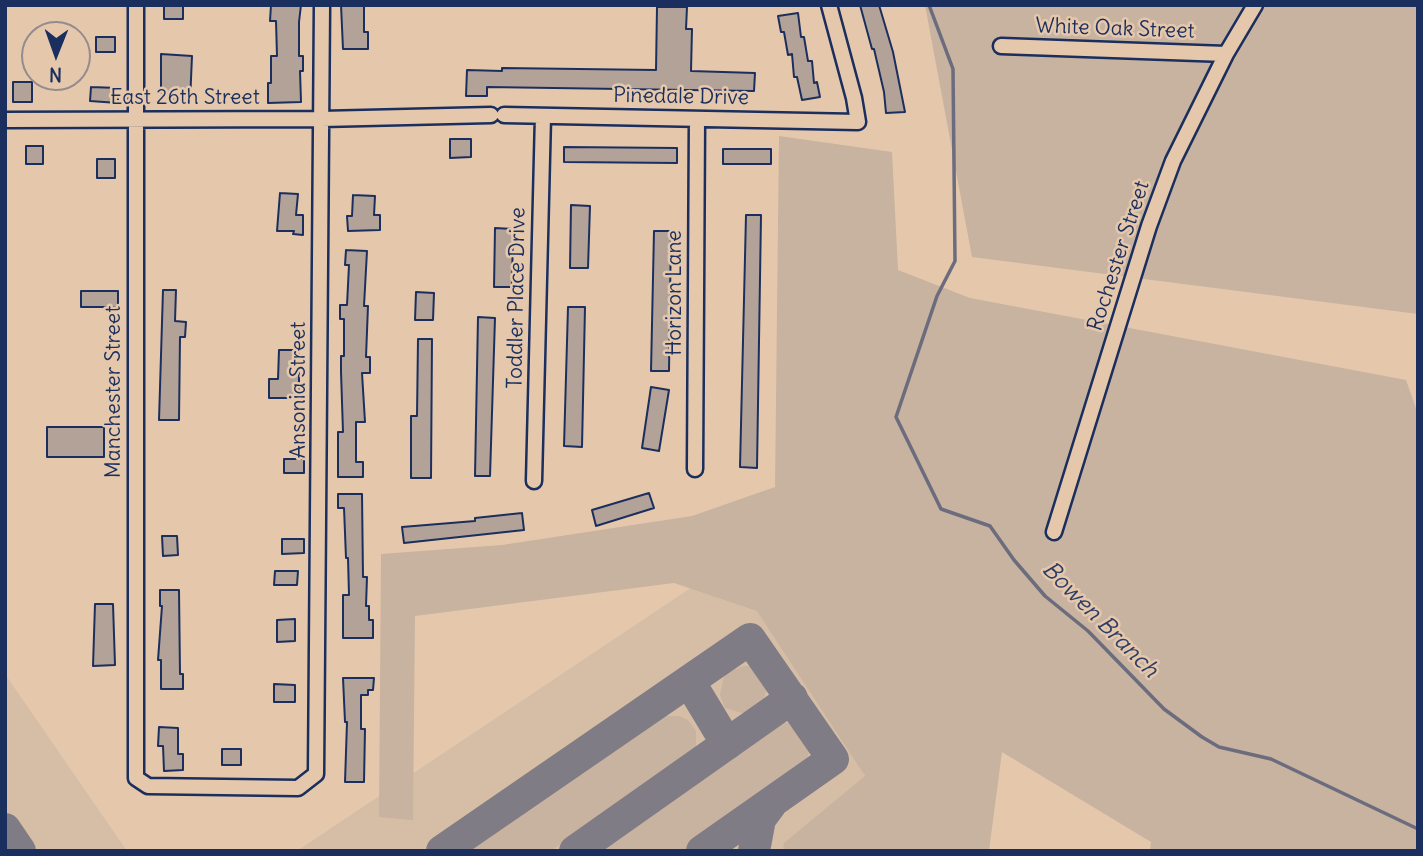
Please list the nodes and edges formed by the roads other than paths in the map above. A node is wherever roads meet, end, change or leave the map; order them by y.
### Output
1 (136, 5) edge
2 (322, 5) edge
3 (829, 5) edge
4 (1255, 5) edge
5 (1002, 46) dead end
6 (1226, 54) junction
7 (543, 116) junction
8 (697, 118) junction
9 (135, 119) junction
10 (5, 120) edge
11 (322, 120) junction
12 (695, 469) dead end
13 (534, 481) dead end
14 (1054, 532) dead end
15 (316, 775) joint

1 - 9 street, Manchester Street
2 - 11 street, Ansonia Street
3 - 8 street, Pinedale Drive
4 - 6 street, Rochester Street
5 - 6 street, White Oak Street
6 - 14 street, Rochester Street
7 - 8 street, Pinedale Drive
7 - 11 street, Pinedale Drive
7 - 13 street, Toddler Place Drive
8 - 12 street, Horizon Lane
9 - 10 street, East 26th Street
9 - 11 street, East 26th Street
9 - 15 street, Manchester Street
11 - 15 street, Ansonia Street

